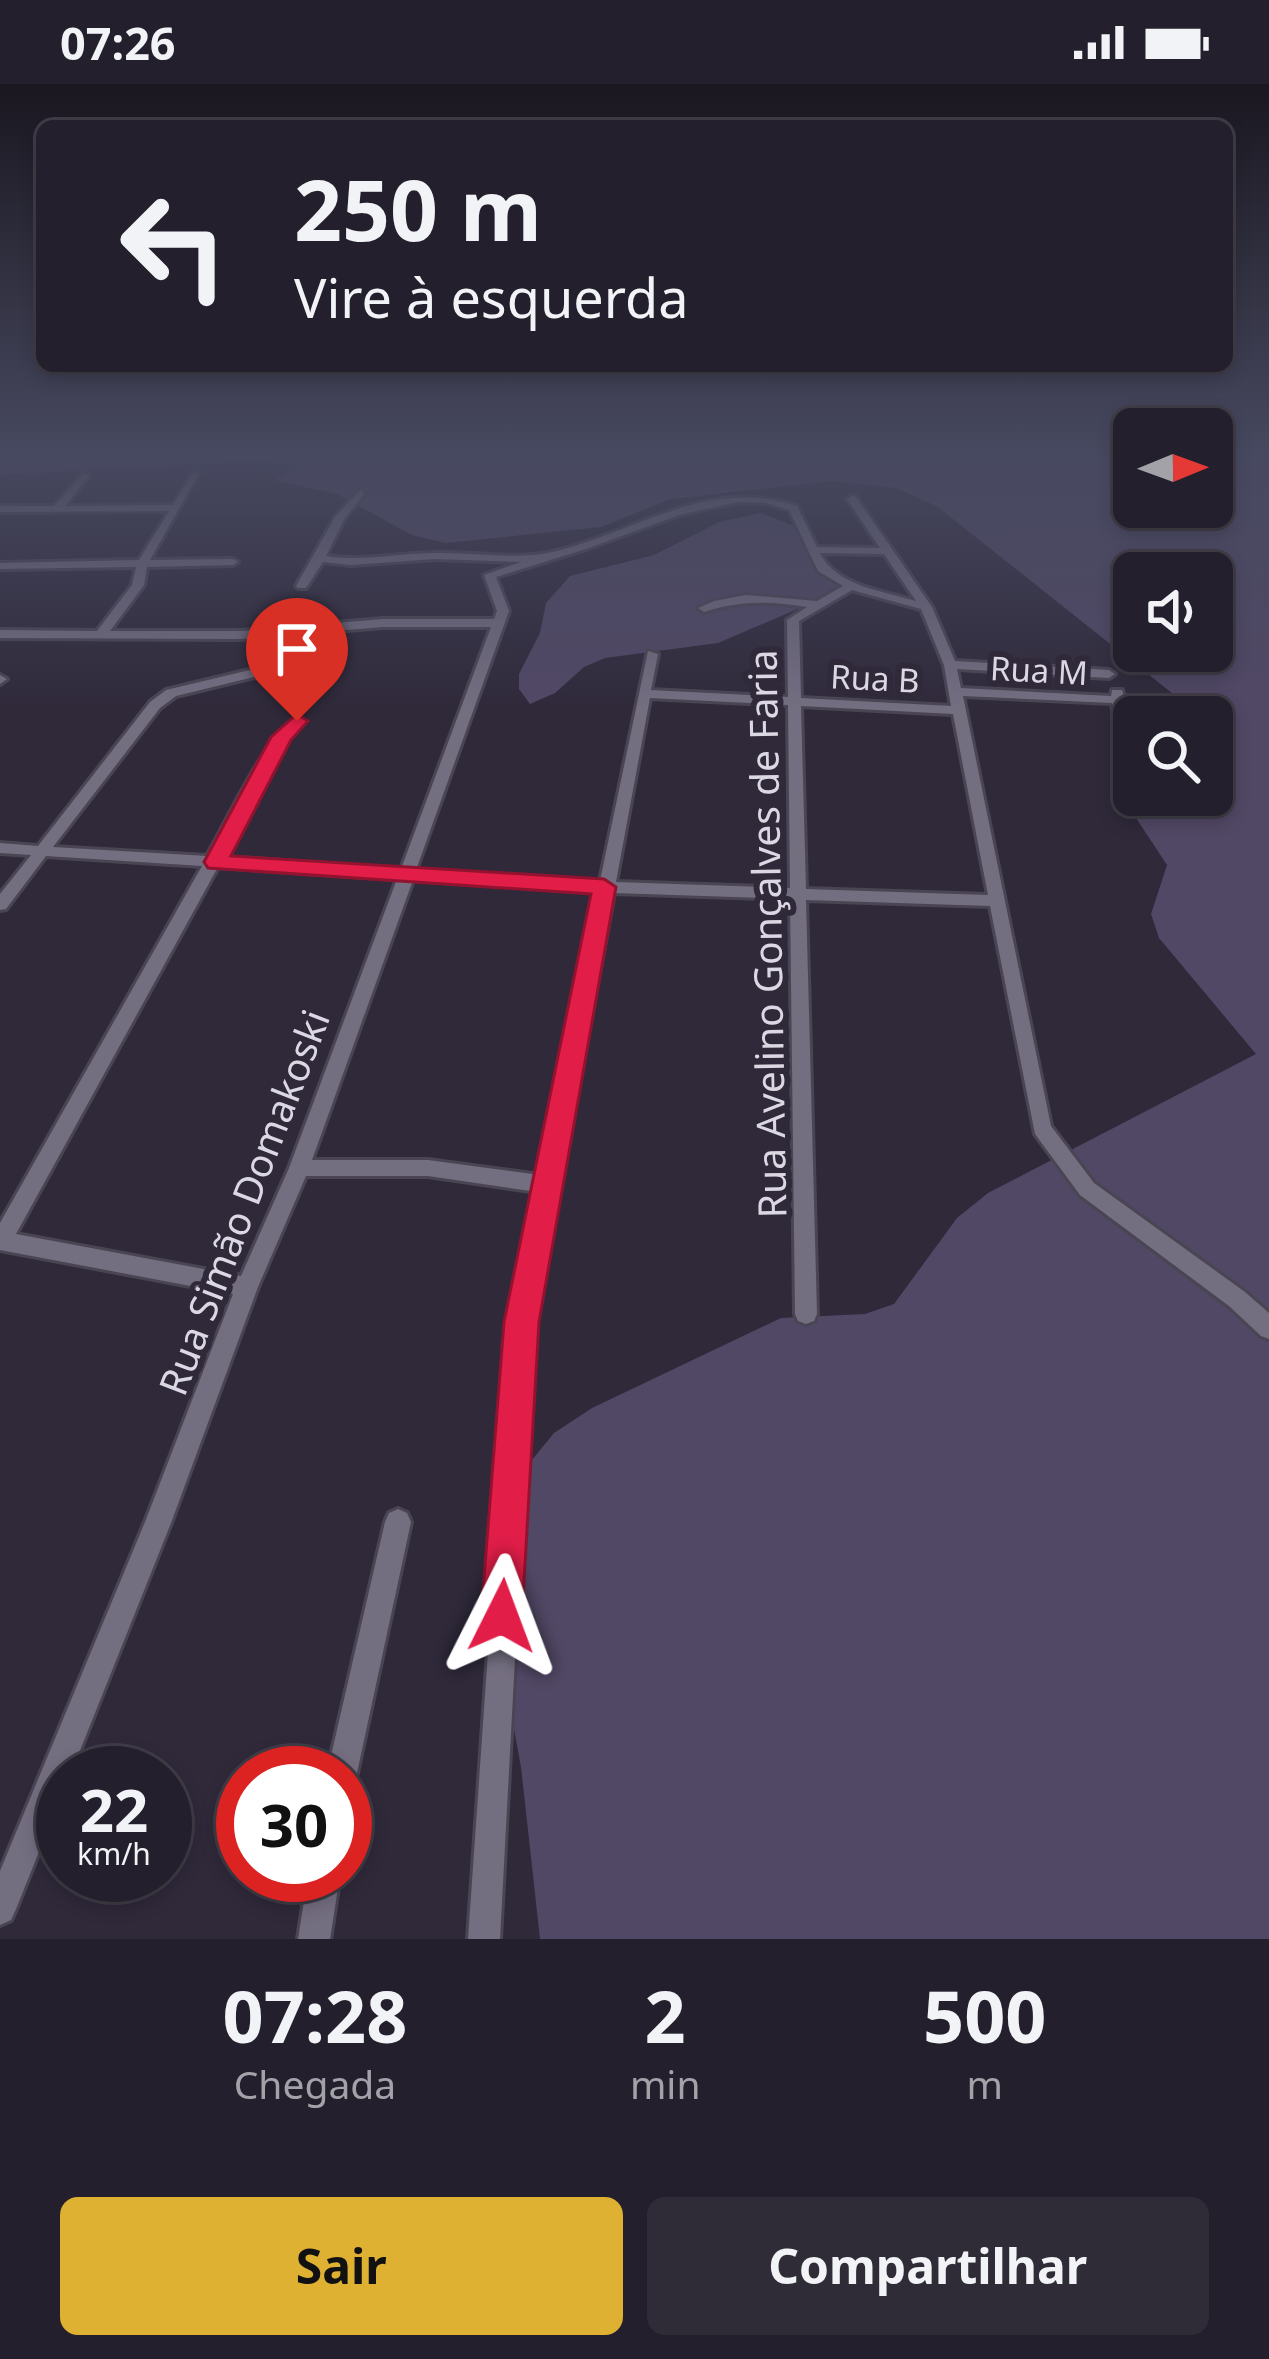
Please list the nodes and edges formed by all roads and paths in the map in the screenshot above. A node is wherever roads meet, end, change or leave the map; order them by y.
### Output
1 (158, 538) edge
2 (329, 538) edge
3 (606, 538) edge
4 (808, 538) edge
5 (879, 538) edge
6 (814, 550) junction
7 (888, 551) junction
8 (550, 556) junction
9 (324, 559) junction
10 (233, 562) dead end
11 (142, 564) junction
12 (0, 566) edge
13 (302, 586) dead end
14 (851, 586) junction
15 (818, 605) junction
16 (926, 607) junction
17 (704, 608) dead end
18 (498, 623) junction
19 (102, 633) junction
20 (0, 634) edge
21 (333, 654) dead end
22 (652, 654) dead end
23 (950, 665) junction
24 (955, 692) junction
25 (644, 694) junction
26 (1118, 696) edge
27 (797, 701) junction
28 (1113, 702) edge
29 (960, 710) junction
30 (297, 721) dead end
31 (0, 848) edge
32 (41, 851) junction
33 (216, 862) junction
34 (406, 874) junction
35 (604, 887) junction
36 (800, 896) junction
37 (998, 901) junction
38 (0, 905) edge
39 (299, 1168) junction
40 (551, 1185) junction
41 (0, 1241) edge
42 (247, 1287) junction
43 (806, 1314) dead end
44 (1269, 1328) edge
45 (398, 1522) dead end
46 (348, 1746) edge
47 (319, 1902) edge
48 (0, 1909) edge
49 (314, 1939) edge
50 (484, 1939) edge

1 - 11 street
2 - 9 street
3 - 8 street
4 - 6 street
5 - 7 street
6 - 7 street
6 - 14 street
7 - 16 street
8 - 9 street
8 - 18 street, Rua Simão Domakoski
9 - 13 street
10 - 11 street
11 - 12 street
11 - 19 street
14 - 15 street, Rua Avelino Gonçalves de Faria
14 - 16 street
15 - 17 street
15 - 27 street, Rua Avelino Gonçalves de Faria
16 - 23 street
18 - 19 street
18 - 34 street, Rua Simão Domakoski
19 - 20 street
21 - 32 street
22 - 25 street
23 - 24 street
23 - 26 street
24 - 28 street, Rua M
24 - 29 street
25 - 27 street, Rua B
25 - 35 street
27 - 29 street, Rua B
27 - 36 street, Rua Avelino Gonçalves de Faria
29 - 37 street
30 - 33 street
31 - 32 street
32 - 33 street
32 - 38 street
33 - 34 street
33 - 41 street
34 - 35 street
34 - 39 street, Rua Simão Domakoski
35 - 36 street
35 - 40 street
36 - 37 street
36 - 43 street, Rua Avelino Gonçalves de Faria
37 - 44 street
39 - 40 street
39 - 42 street, Rua Simão Domakoski
40 - 50 street
41 - 42 street
42 - 48 street, Rua Simão Domakoski
45 - 46 street
47 - 49 street

